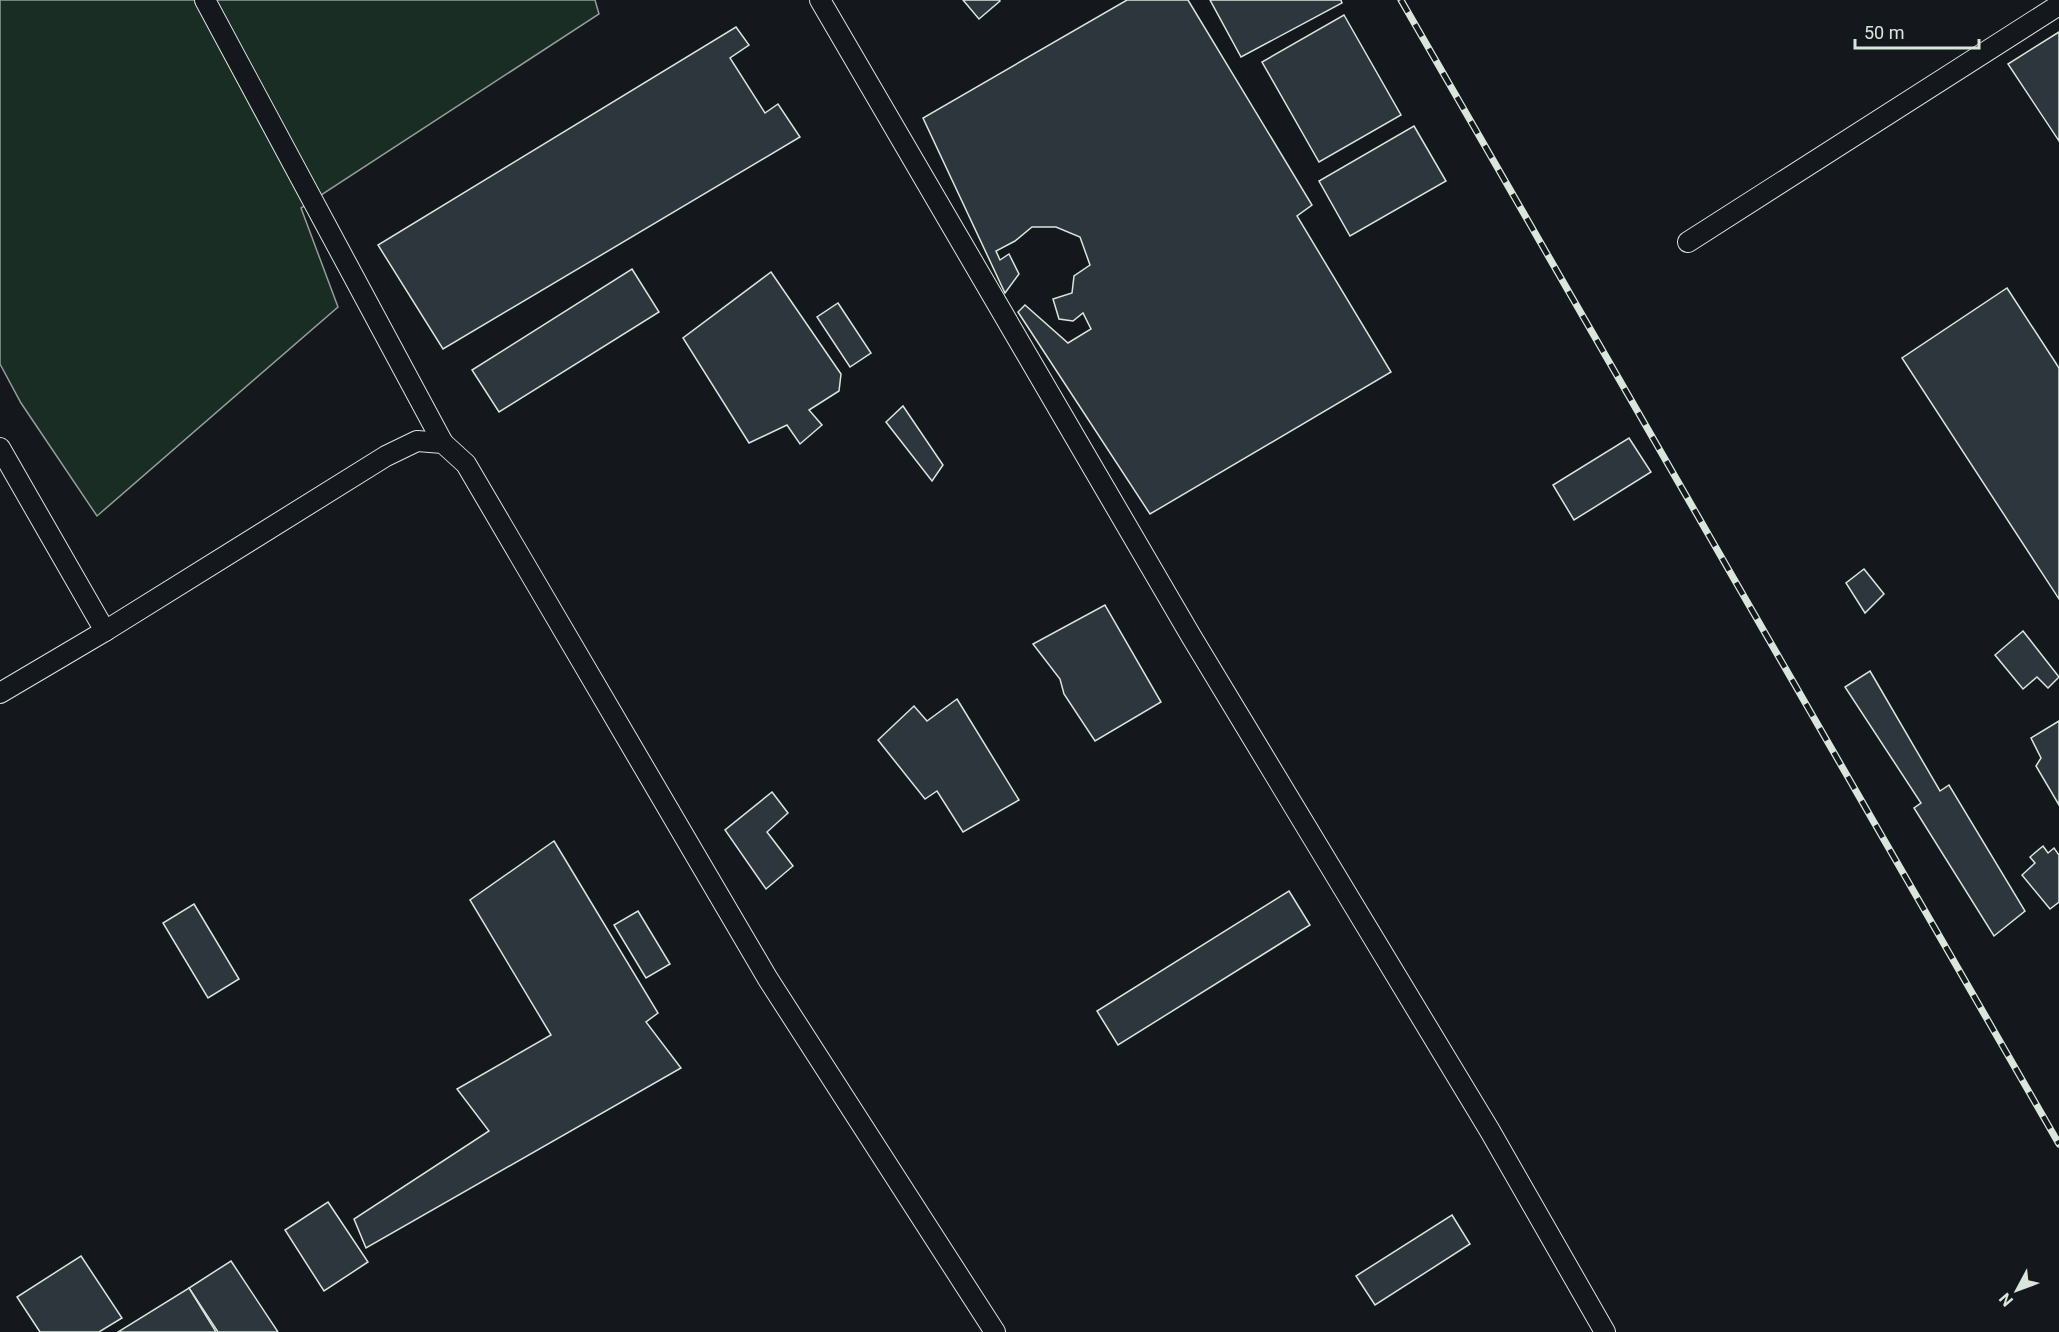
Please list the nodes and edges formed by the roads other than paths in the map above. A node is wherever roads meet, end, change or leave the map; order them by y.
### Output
1 (205, 0) edge
2 (820, 0) edge
3 (2059, 6) edge
4 (1688, 243) dead end
5 (443, 443) junction
6 (2, 457) edge
7 (105, 631) junction
8 (0, 693) edge
9 (995, 1332) edge
10 (1605, 1332) edge

1 - 5 street
2 - 10 street
3 - 4 street
5 - 7 street
5 - 9 street
6 - 7 street
7 - 8 street

